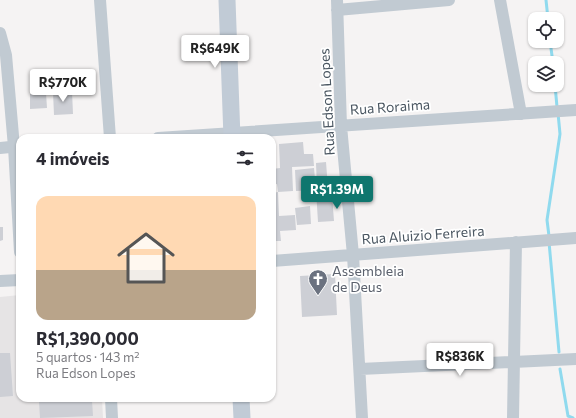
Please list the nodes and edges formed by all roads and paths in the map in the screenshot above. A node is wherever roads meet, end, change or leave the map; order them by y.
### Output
1 (100, 0) edge
2 (227, 0) edge
3 (449, 0) edge
4 (500, 0) edge
5 (337, 5) edge
6 (0, 33) edge
7 (570, 111) edge
8 (521, 114) junction
9 (341, 126) junction
10 (110, 134) edge
11 (232, 134) edge
12 (244, 134) edge
13 (16, 139) edge
14 (16, 147) edge
15 (0, 148) edge
16 (576, 238) edge
17 (516, 242) junction
18 (353, 255) junction
19 (276, 261) edge
20 (16, 280) edge
21 (0, 281) edge
22 (576, 360) edge
23 (514, 362) junction
24 (360, 370) junction
25 (111, 402) edge
26 (241, 402) edge
27 (112, 418) edge
28 (242, 418) edge
29 (362, 418) edge
30 (513, 418) edge

1 - 10 street
2 - 11 street
3 - 5 street
4 - 8 street
5 - 9 street, Rua Edson Lopes
6 - 13 street
7 - 8 street, Rua Roraima
8 - 9 street, Rua Roraima
9 - 12 street, Rua Roraima
9 - 18 street, Rua Edson Lopes
14 - 15 street
16 - 17 street, Rua Aluizio Ferreira
17 - 18 street, Rua Aluizio Ferreira
17 - 23 street
18 - 19 street, Rua Aluizio Ferreira
18 - 24 street, Rua Edson Lopes
20 - 21 street
22 - 23 street
23 - 24 street
23 - 30 street
24 - 29 street, Rua Edson Lopes
25 - 27 street
26 - 28 street

